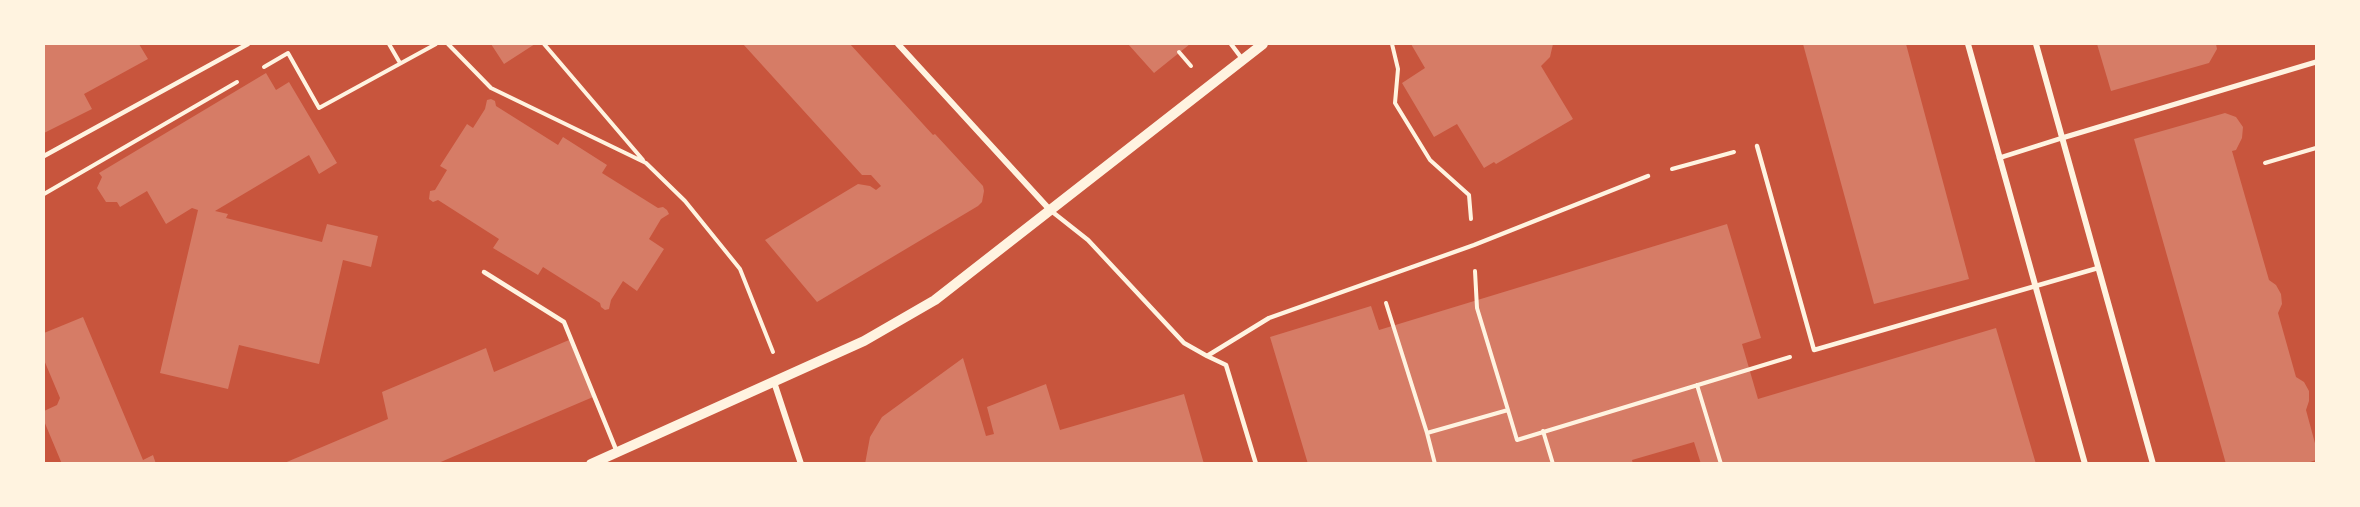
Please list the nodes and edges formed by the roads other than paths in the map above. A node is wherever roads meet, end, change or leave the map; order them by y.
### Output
1 (248, 44) edge
2 (898, 44) edge
3 (1232, 44) edge
4 (1263, 44) edge
5 (1968, 44) edge
6 (2036, 44) edge
7 (1243, 60) junction
8 (2316, 62) edge
9 (2062, 138) junction
10 (1757, 146) road end
11 (44, 156) edge
12 (1999, 158) junction
13 (1648, 176) road end
14 (1050, 210) junction
15 (2098, 268) junction
16 (484, 273) dead end
17 (2036, 286) junction
18 (1207, 356) junction
19 (779, 380) junction
20 (617, 452) junction
21 (591, 464) edge
22 (801, 464) edge
23 (1256, 464) edge
24 (2085, 464) edge
25 (2153, 464) edge

1 - 11 lane
2 - 14 street
3 - 7 lane
4 - 7 street
5 - 12 street
6 - 9 street
7 - 14 street
8 - 9 street
9 - 12 lane
9 - 15 street
10 - 17 lane
12 - 17 street
13 - 18 lane
14 - 18 lane
14 - 19 street
15 - 17 lane
15 - 25 street
16 - 20 lane
17 - 24 street
18 - 23 lane
19 - 20 street
19 - 22 street
20 - 21 street

